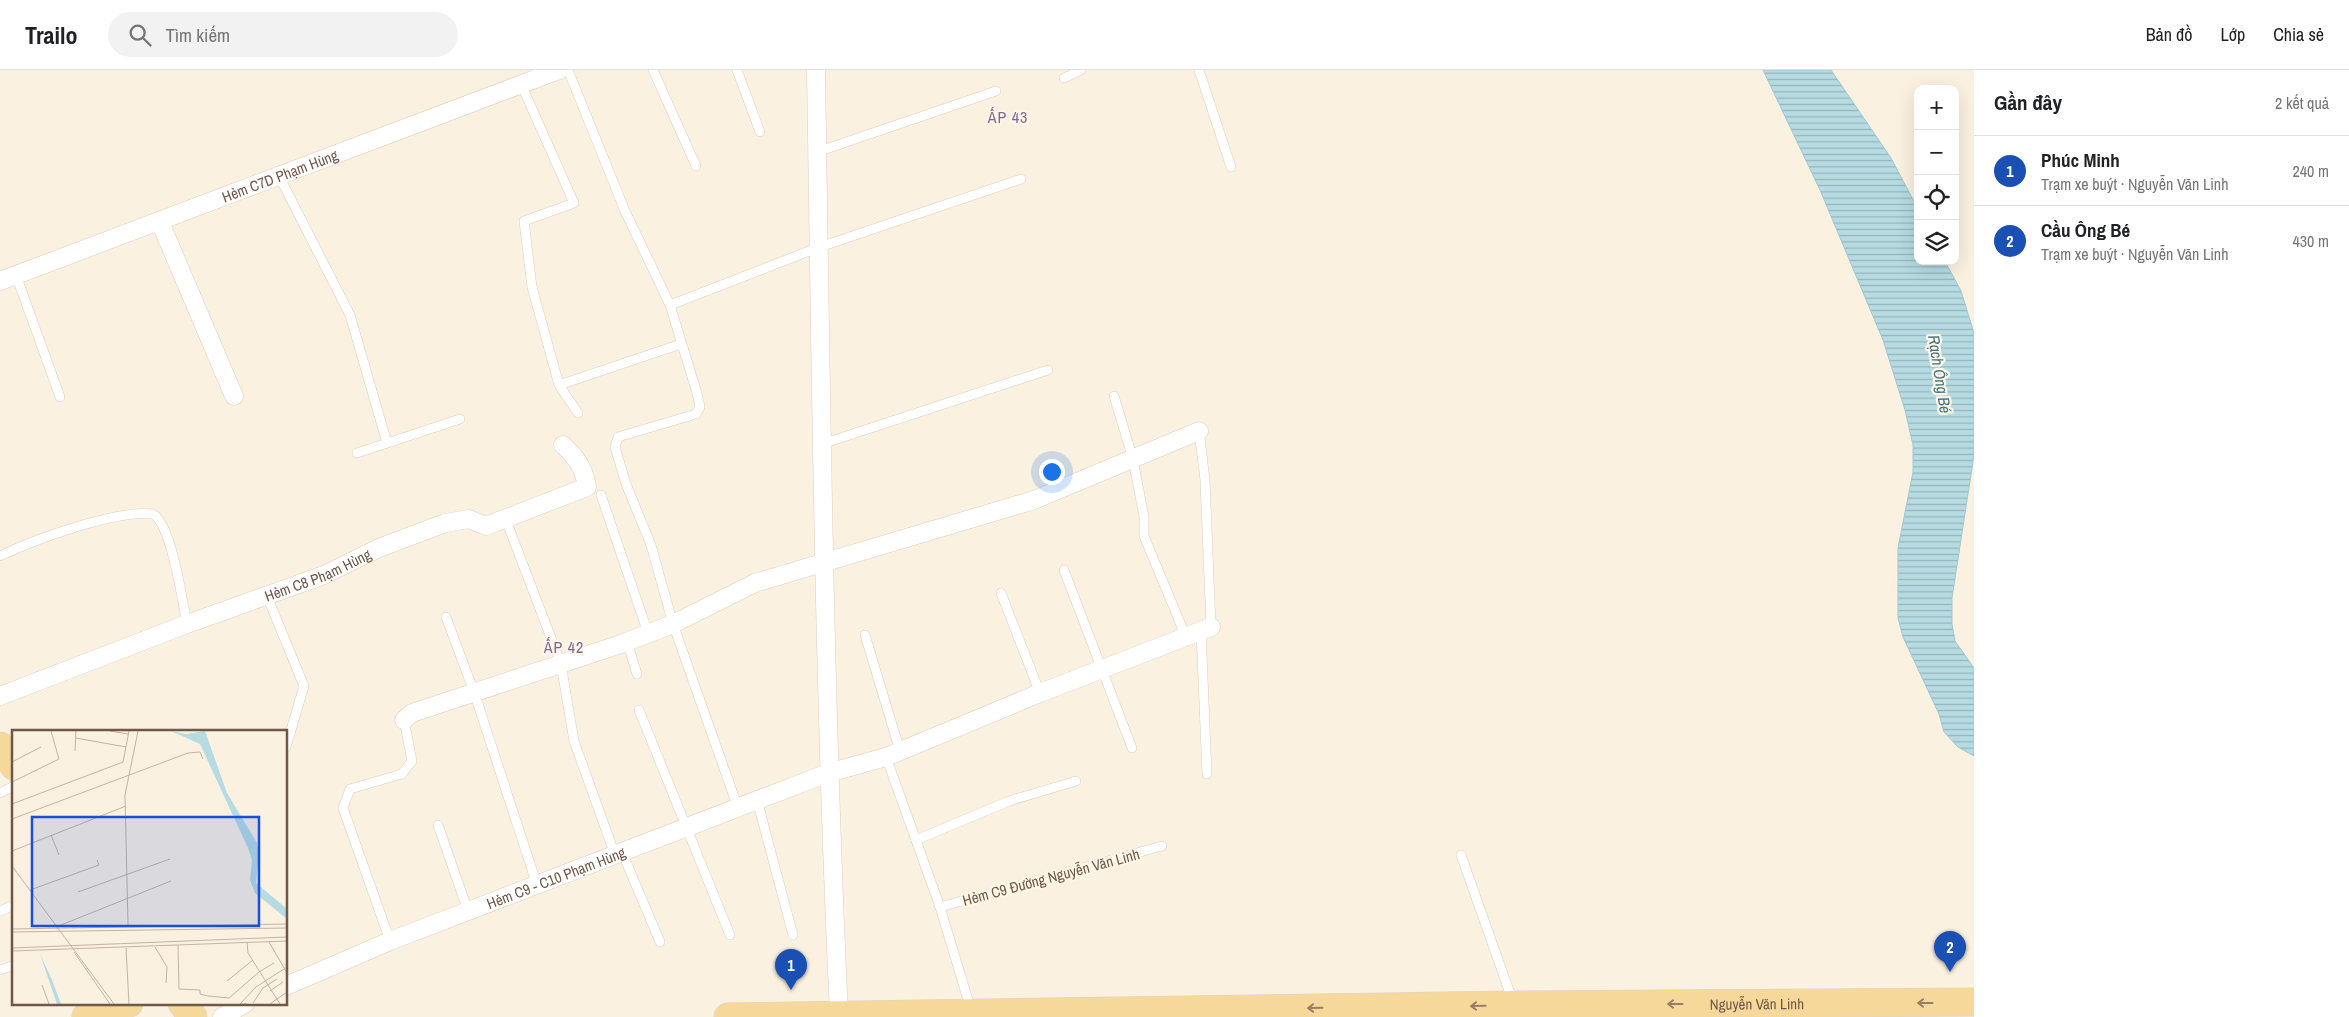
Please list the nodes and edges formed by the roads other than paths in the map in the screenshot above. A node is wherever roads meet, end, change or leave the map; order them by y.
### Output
1 (559, 70) edge
2 (568, 70) edge
3 (653, 70) edge
4 (737, 70) edge
5 (816, 70) edge
6 (1081, 70) edge
7 (1199, 70) edge
8 (1064, 78) dead end
9 (521, 84) junction
10 (996, 91) dead end
11 (760, 132) dead end
12 (817, 152) junction
13 (696, 166) dead end
14 (1231, 167) dead end
15 (280, 176) junction
16 (1021, 179) dead end
17 (160, 222) junction
18 (817, 248) junction
19 (8, 278) edge
20 (670, 305) junction
21 (682, 344) junction
22 (1048, 370) dead end
23 (559, 386) junction
24 (234, 396) dead end
25 (1114, 396) dead end
26 (60, 397) dead end
27 (578, 413) dead end
28 (460, 419) dead end
29 (1199, 431) joint
30 (387, 443) junction
31 (822, 444) junction
32 (563, 445) dead end
33 (357, 453) dead end
34 (1132, 459) junction
35 (602, 494) dead end
36 (506, 520) junction
37 (0, 556) edge
38 (825, 563) junction
39 (1064, 570) dead end
40 (1000, 593) dead end
41 (267, 596) junction
42 (446, 617) dead end
43 (187, 624) junction
44 (672, 624) junction
45 (1199, 632) junction
46 (648, 633) junction
47 (865, 635) dead end
48 (627, 641) junction
49 (560, 664) junction
50 (1102, 670) junction
51 (637, 674) dead end
52 (474, 692) junction
53 (1040, 693) junction
54 (0, 696) edge
55 (640, 710) dead end
56 (404, 720) joint
57 (288, 740) edge
58 (0, 746) edge
59 (1132, 748) dead end
60 (893, 754) junction
61 (12, 763) edge
62 (828, 773) junction
63 (1206, 774) dead end
64 (1076, 781) dead end
65 (12, 787) edge
66 (0, 793) edge
67 (756, 800) junction
68 (738, 808) junction
69 (438, 825) dead end
70 (688, 828) junction
71 (916, 840) junction
72 (1162, 846) dead end
73 (618, 854) junction
74 (1461, 855) dead end
75 (537, 885) junction
76 (12, 906) edge
77 (940, 907) junction
78 (0, 911) edge
79 (468, 911) junction
80 (730, 935) dead end
81 (793, 935) dead end
82 (390, 941) junction
83 (660, 942) dead end
84 (12, 966) edge
85 (0, 970) edge
86 (288, 985) edge
87 (1974, 1002) edge
88 (125, 1004) edge
89 (183, 1004) edge
90 (244, 1004) edge
91 (1514, 1005) junction
92 (972, 1013) junction
93 (839, 1014) junction
94 (86, 1017) edge
95 (193, 1017) edge
96 (222, 1017) edge
97 (728, 1017) edge

1 - 9 street, Hẻm C7D Phạm Hùng
2 - 20 lane
3 - 13 lane
4 - 11 lane
5 - 12 street
6 - 8 lane
7 - 14 lane
9 - 15 street, Hẻm C7D Phạm Hùng
9 - 23 lane
10 - 12 lane
12 - 18 street
15 - 17 street, Hẻm C7D Phạm Hùng
15 - 30 lane
16 - 18 lane
17 - 19 street, Hẻm C7D Phạm Hùng
17 - 24 street
18 - 20 lane
18 - 31 street
19 - 26 lane
20 - 21 lane
21 - 23 lane
21 - 44 lane
22 - 31 lane
23 - 27 lane
25 - 34 lane
28 - 30 lane
29 - 34 street
29 - 45 lane
30 - 33 lane
31 - 38 street
32 - 36 street, Hẻm C8 Phạm Hùng
34 - 38 street
34 - 45 lane
35 - 46 lane
36 - 41 street, Hẻm C8 Phạm Hùng
36 - 49 lane
37 - 43 lane
38 - 44 street
38 - 62 street
39 - 50 lane
40 - 53 lane
41 - 43 street, Hẻm C8 Phạm Hùng
41 - 57 lane
42 - 52 lane
43 - 54 street, Hẻm C8 Phạm Hùng
44 - 46 street
44 - 68 lane
45 - 50 street, Hẻm C9 - C10 Phạm Hùng
45 - 63 lane
46 - 48 street
47 - 60 lane
48 - 49 street
48 - 51 lane
49 - 52 street
49 - 73 lane
50 - 53 street, Hẻm C9 - C10 Phạm Hùng
50 - 59 lane
52 - 56 street
52 - 75 lane
53 - 60 street, Hẻm C9 - C10 Phạm Hùng
55 - 70 lane
56 - 82 lane
58 - 61 main road
60 - 62 street, Hẻm C9 - C10 Phạm Hùng
60 - 71 lane
62 - 67 street, Hẻm C9 - C10 Phạm Hùng
62 - 93 street
64 - 71 lane
65 - 66 lane
67 - 68 street, Hẻm C9 - C10 Phạm Hùng
67 - 81 lane
68 - 70 street, Hẻm C9 - C10 Phạm Hùng
69 - 79 lane
70 - 73 street, Hẻm C9 - C10 Phạm Hùng
70 - 80 lane
71 - 77 lane
72 - 77 lane, Hẻm C9 Đường Nguyễn Văn Linh
73 - 75 street, Hẻm C9 - C10 Phạm Hùng
73 - 83 lane
74 - 91 lane
75 - 79 street, Hẻm C9 - C10 Phạm Hùng
76 - 78 lane
77 - 92 lane
79 - 82 street, Hẻm C9 - C10 Phạm Hùng
82 - 86 street, Hẻm C9 - C10 Phạm Hùng
84 - 85 lane
87 -> 91 main road, Nguyễn Văn Linh
88 - 94 main road
89 - 95 main road
90 - 96 street
91 -> 92 main road, Nguyễn Văn Linh
92 - 93 main road, Nguyễn Văn Linh
93 - 97 main road, Nguyễn Văn Linh

